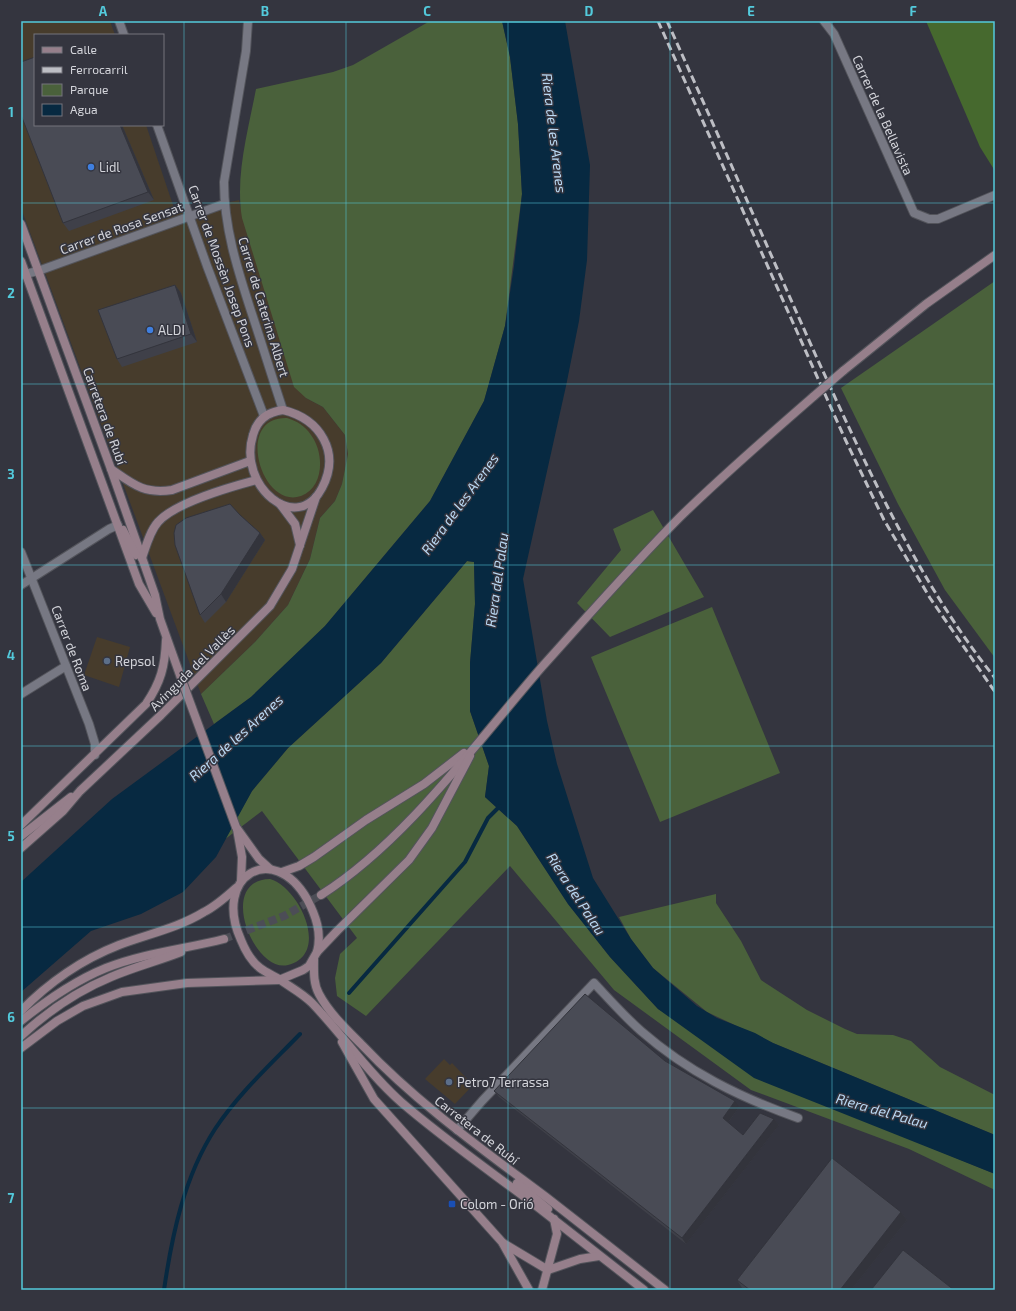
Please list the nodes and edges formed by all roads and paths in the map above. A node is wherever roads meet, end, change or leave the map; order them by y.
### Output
1 (119, 21) edge
2 (248, 21) edge
3 (824, 21) edge
4 (124, 34) edge
5 (157, 126) edge
6 (995, 195) edge
7 (224, 204) junction
8 (191, 216) junction
9 (21, 224) edge
10 (995, 255) edge
11 (21, 261) edge
12 (38, 271) junction
13 (23, 275) edge
14 (283, 410) junction
15 (264, 416) junction
16 (250, 461) junction
17 (111, 469) junction
18 (256, 480) junction
19 (316, 496) junction
20 (280, 503) junction
21 (118, 525) junction
22 (300, 546) junction
23 (21, 552) edge
24 (142, 558) junction
25 (148, 574) junction
26 (31, 579) junction
27 (21, 586) edge
28 (160, 619) junction
29 (166, 637) junction
30 (66, 666) junction
31 (21, 694) edge
32 (477, 743) junction
33 (95, 755) junction
34 (80, 791) junction
35 (21, 825) edge
36 (236, 826) junction
37 (21, 836) edge
38 (21, 848) edge
39 (270, 869) junction
40 (282, 872) junction
41 (241, 880) junction
42 (236, 888) junction
43 (321, 895) tunnel mouth
44 (224, 938) tunnel mouth
45 (200, 945) junction
46 (316, 955) junction
47 (275, 977) junction
48 (21, 1011) edge
49 (21, 1021) edge
50 (338, 1034) junction
51 (21, 1036) edge
52 (21, 1048) edge
53 (798, 1118) dead end
54 (457, 1130) junction
55 (499, 1164) junction
56 (556, 1222) junction
57 (502, 1242) junction
58 (600, 1256) junction
59 (548, 1270) junction
60 (529, 1290) edge
61 (542, 1290) edge
62 (644, 1290) edge
63 (665, 1290) edge

1 - 4 street
2 - 7 street, Carrer de Caterina Albert
3 - 6 street, Carrer de la Bellavista
5 - 8 street, Carrer de Mossèn Josep Pons
7 - 8 street, Carrer de Rosa Sensat
7 - 14 street, Carrer de Caterina Albert
8 - 12 street, Carrer de Rosa Sensat
8 - 15 street, Carrer de Mossèn Josep Pons
9 - 12 main road, Carretera de Rubí
10 - 32 main road, bridge
11 - 13 main road, Carretera de Rubí
12 - 13 street, Carrer de Rosa Sensat
12 - 17 main road, Carretera de Rubí
13 - 21 main road, Carretera de Rubí
14 - 15 main road
14 - 19 main road
15 - 16 main road
16 - 17 main road
16 - 18 main road
17 - 24 main road, Carretera de Rubí
18 - 20 main road
18 - 24 main road
19 - 20 main road
19 - 22 main road, Avinguda del Vallès
20 - 22 main road
21 - 25 main road
21 - 26 street
21 - 28 main road, Carretera de Rubí
22 - 34 main road, Avinguda del Vallès
23 - 26 street, Carrer de Roma
24 - 25 main road, Carretera de Rubí
25 - 28 main road, Carretera de Rubí
26 - 27 street
26 - 30 street, Carrer de Roma
28 - 29 main road, Carretera de Rubí
29 - 33 main road, Avinguda del Vallès
29 - 36 main road, Carretera de Rubí, bridge
30 - 31 street
30 - 33 street, Carrer de Roma
32 - 40 main road
32 - 43 main road
32 - 46 main road
33 - 35 main road, Avinguda del Vallès
34 - 37 main road, Avinguda del Vallès
34 - 38 main road, Avinguda del Vallès
36 - 39 main road
36 - 41 main road
39 - 40 main road
39 - 41 main road
40 - 46 main road
41 - 42 main road
42 - 47 main road
42 - 48 main road
44 - 45 main road
45 - 49 main road
45 - 51 main road
46 - 47 main road
46 - 54 main road, Carretera de Rubí
47 - 50 main road, Carretera de Rubí
47 - 52 main road
50 - 56 main road, Carretera de Rubí
50 - 57 main road
53 - 54 street
54 - 55 main road, Carretera de Rubí
55 - 56 main road
55 - 63 main road, Carretera de Rubí
56 - 58 main road, Carretera de Rubí
56 - 59 main road
57 - 59 main road
57 - 60 main road
58 - 59 main road
58 - 62 main road, Carretera de Rubí
59 - 61 main road

